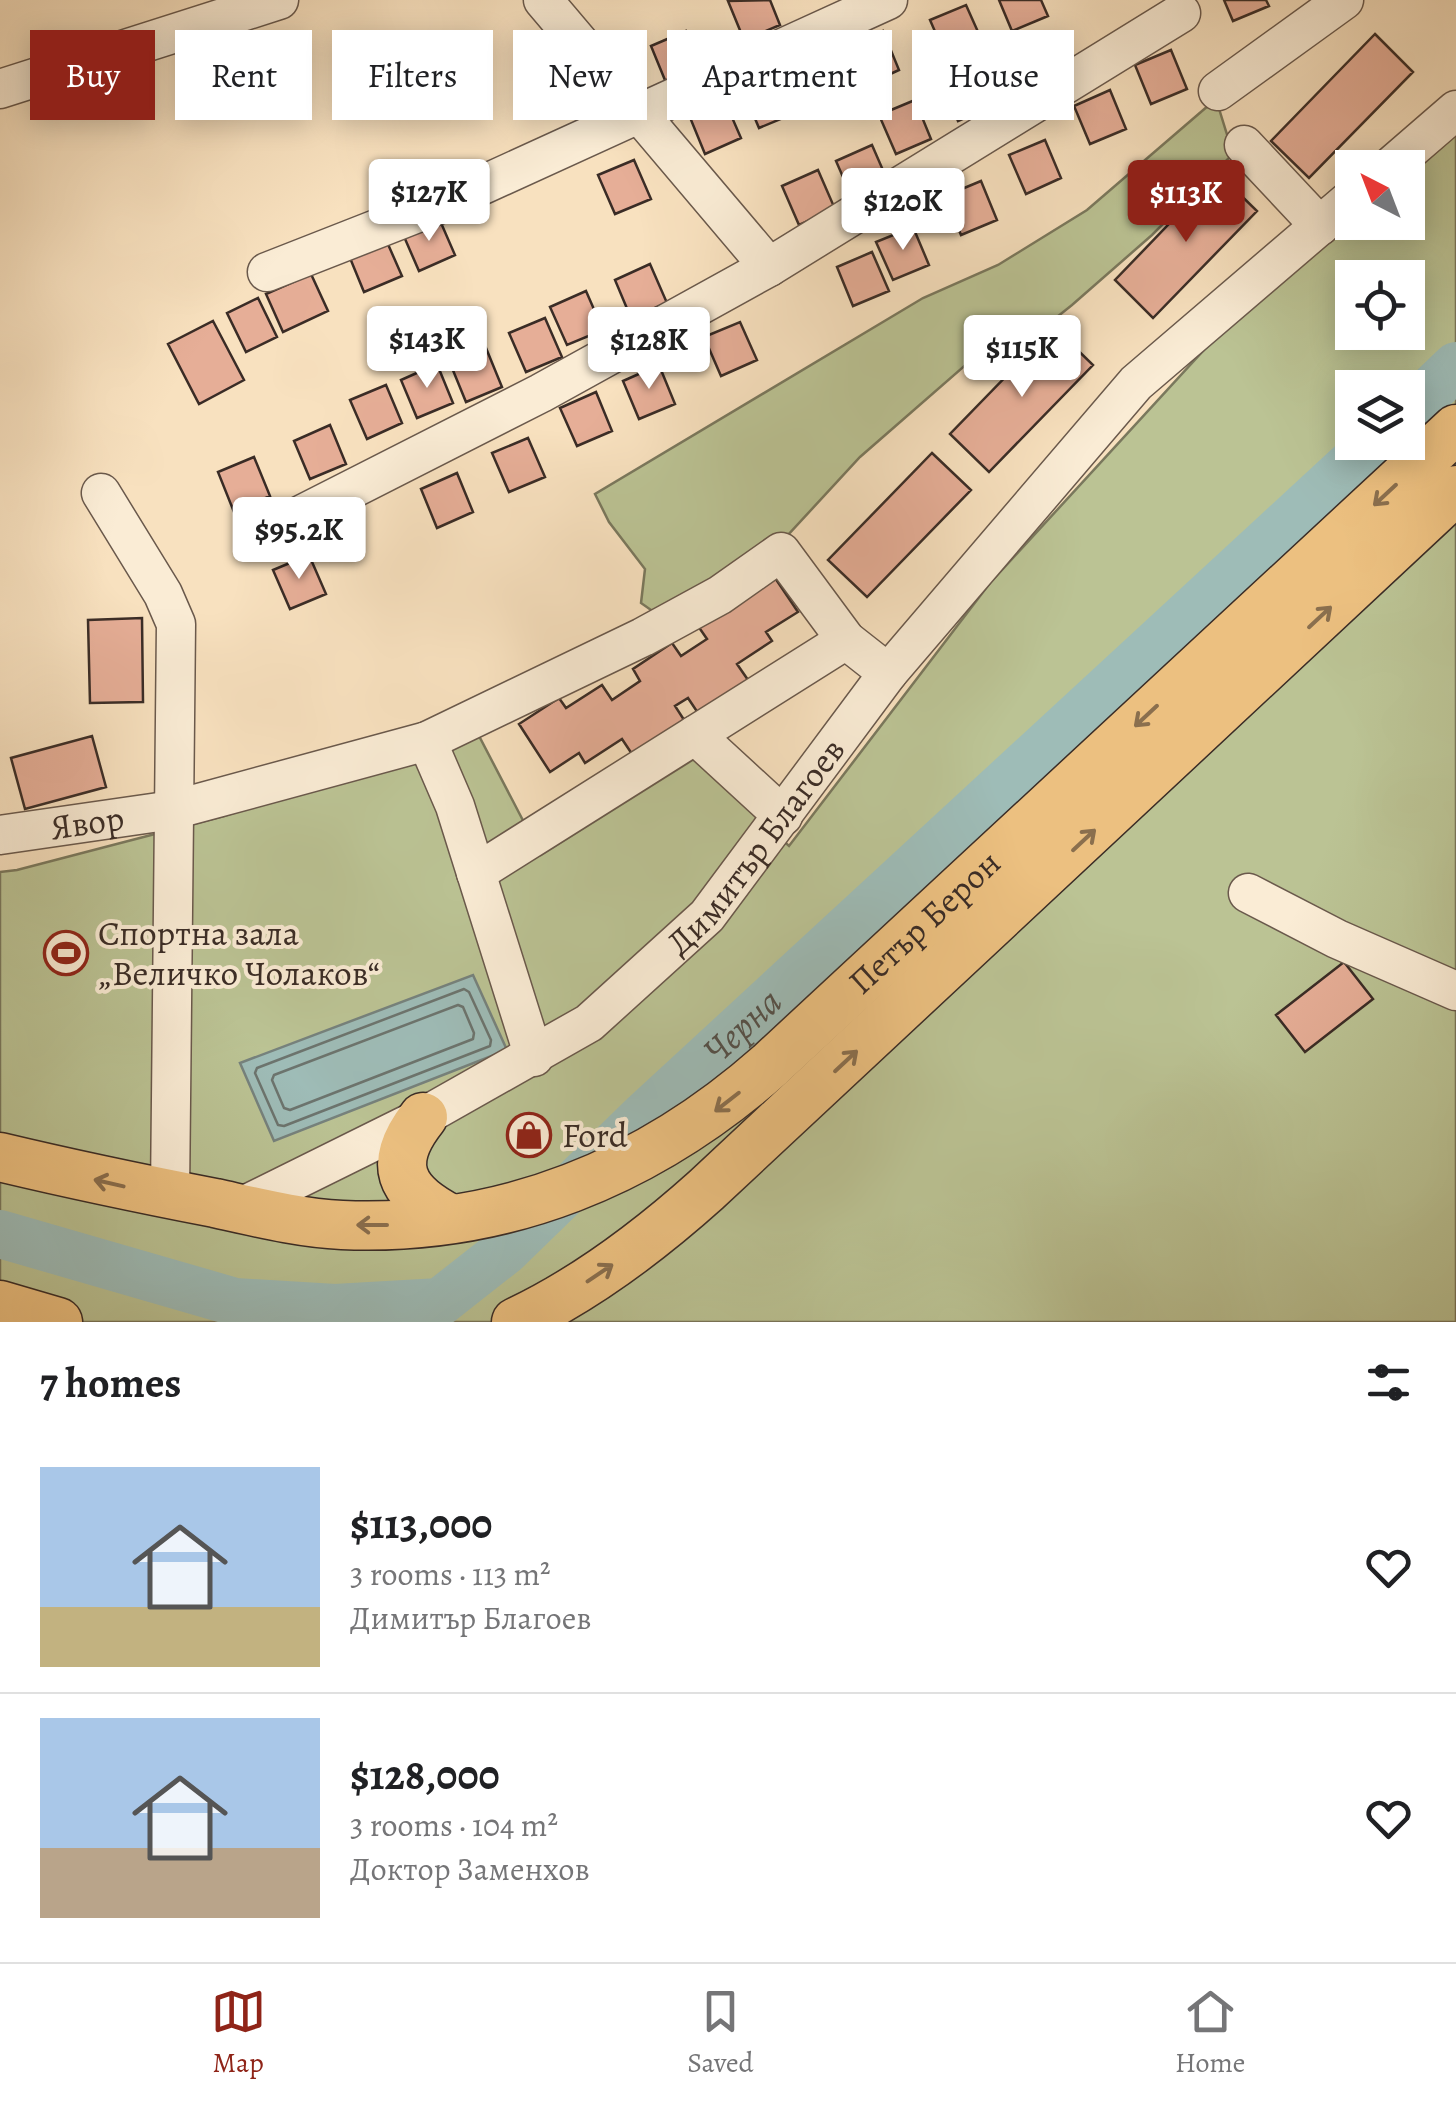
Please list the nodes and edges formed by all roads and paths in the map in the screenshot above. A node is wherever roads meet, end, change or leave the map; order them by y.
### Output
1 (279, 0) edge
2 (544, 0) edge
3 (888, 0) edge
4 (1344, 0) edge
5 (1181, 13) dead end
6 (570, 30) edge
7 (0, 89) edge
8 (1218, 90) dead end
9 (1456, 110) edge
10 (647, 111) edge
11 (628, 120) edge
12 (646, 120) edge
13 (1244, 145) dead end
14 (1409, 150) edge
15 (1335, 213) edge
16 (1320, 226) junction
17 (770, 268) junction
18 (267, 272) dead end
19 (1456, 428) edge
20 (1456, 490) edge
21 (101, 493) dead end
22 (295, 518) dead end
23 (846, 640) junction
24 (888, 673) junction
25 (695, 735) junction
26 (427, 741) junction
27 (173, 810) junction
28 (783, 816) junction
29 (0, 834) edge
30 (476, 873) junction
31 (1248, 893) dead end
32 (1456, 991) edge
33 (534, 1056) junction
34 (423, 1116) junction
35 (0, 1157) edge
36 (170, 1194) junction
37 (238, 1208) junction
38 (459, 1217) junction
39 (0, 1305) edge
40 (58, 1322) edge
41 (516, 1322) edge

1 - 7 street
2 - 6 street
3 - 10 street
4 - 8 street
5 - 17 street
9 - 14 street
11 - 18 street
12 - 17 street
13 - 16 street
15 - 16 street, Димитър Благоев
16 - 24 street, Димитър Благоев
17 - 22 street
19 -> 38 main road, Петър Берон
41 -> 20 main road, Петър Берон
21 - 27 street
23 - 24 street
23 - 25 street
23 - 26 street, Явор
24 - 28 street, Димитър Благоев
25 - 28 street
25 - 30 street
26 - 27 street, Явор
26 - 30 street
27 - 29 street, Явор
27 - 36 street
28 - 33 street, Димитър Благоев
30 - 33 street
31 - 32 street
33 - 34 street, Димитър Благоев
34 - 37 street, Димитър Благоев
34 - 38 main road
36 -> 35 main road
36 - 37 main road
38 -> 37 main road, Петър Берон
39 - 40 main road

